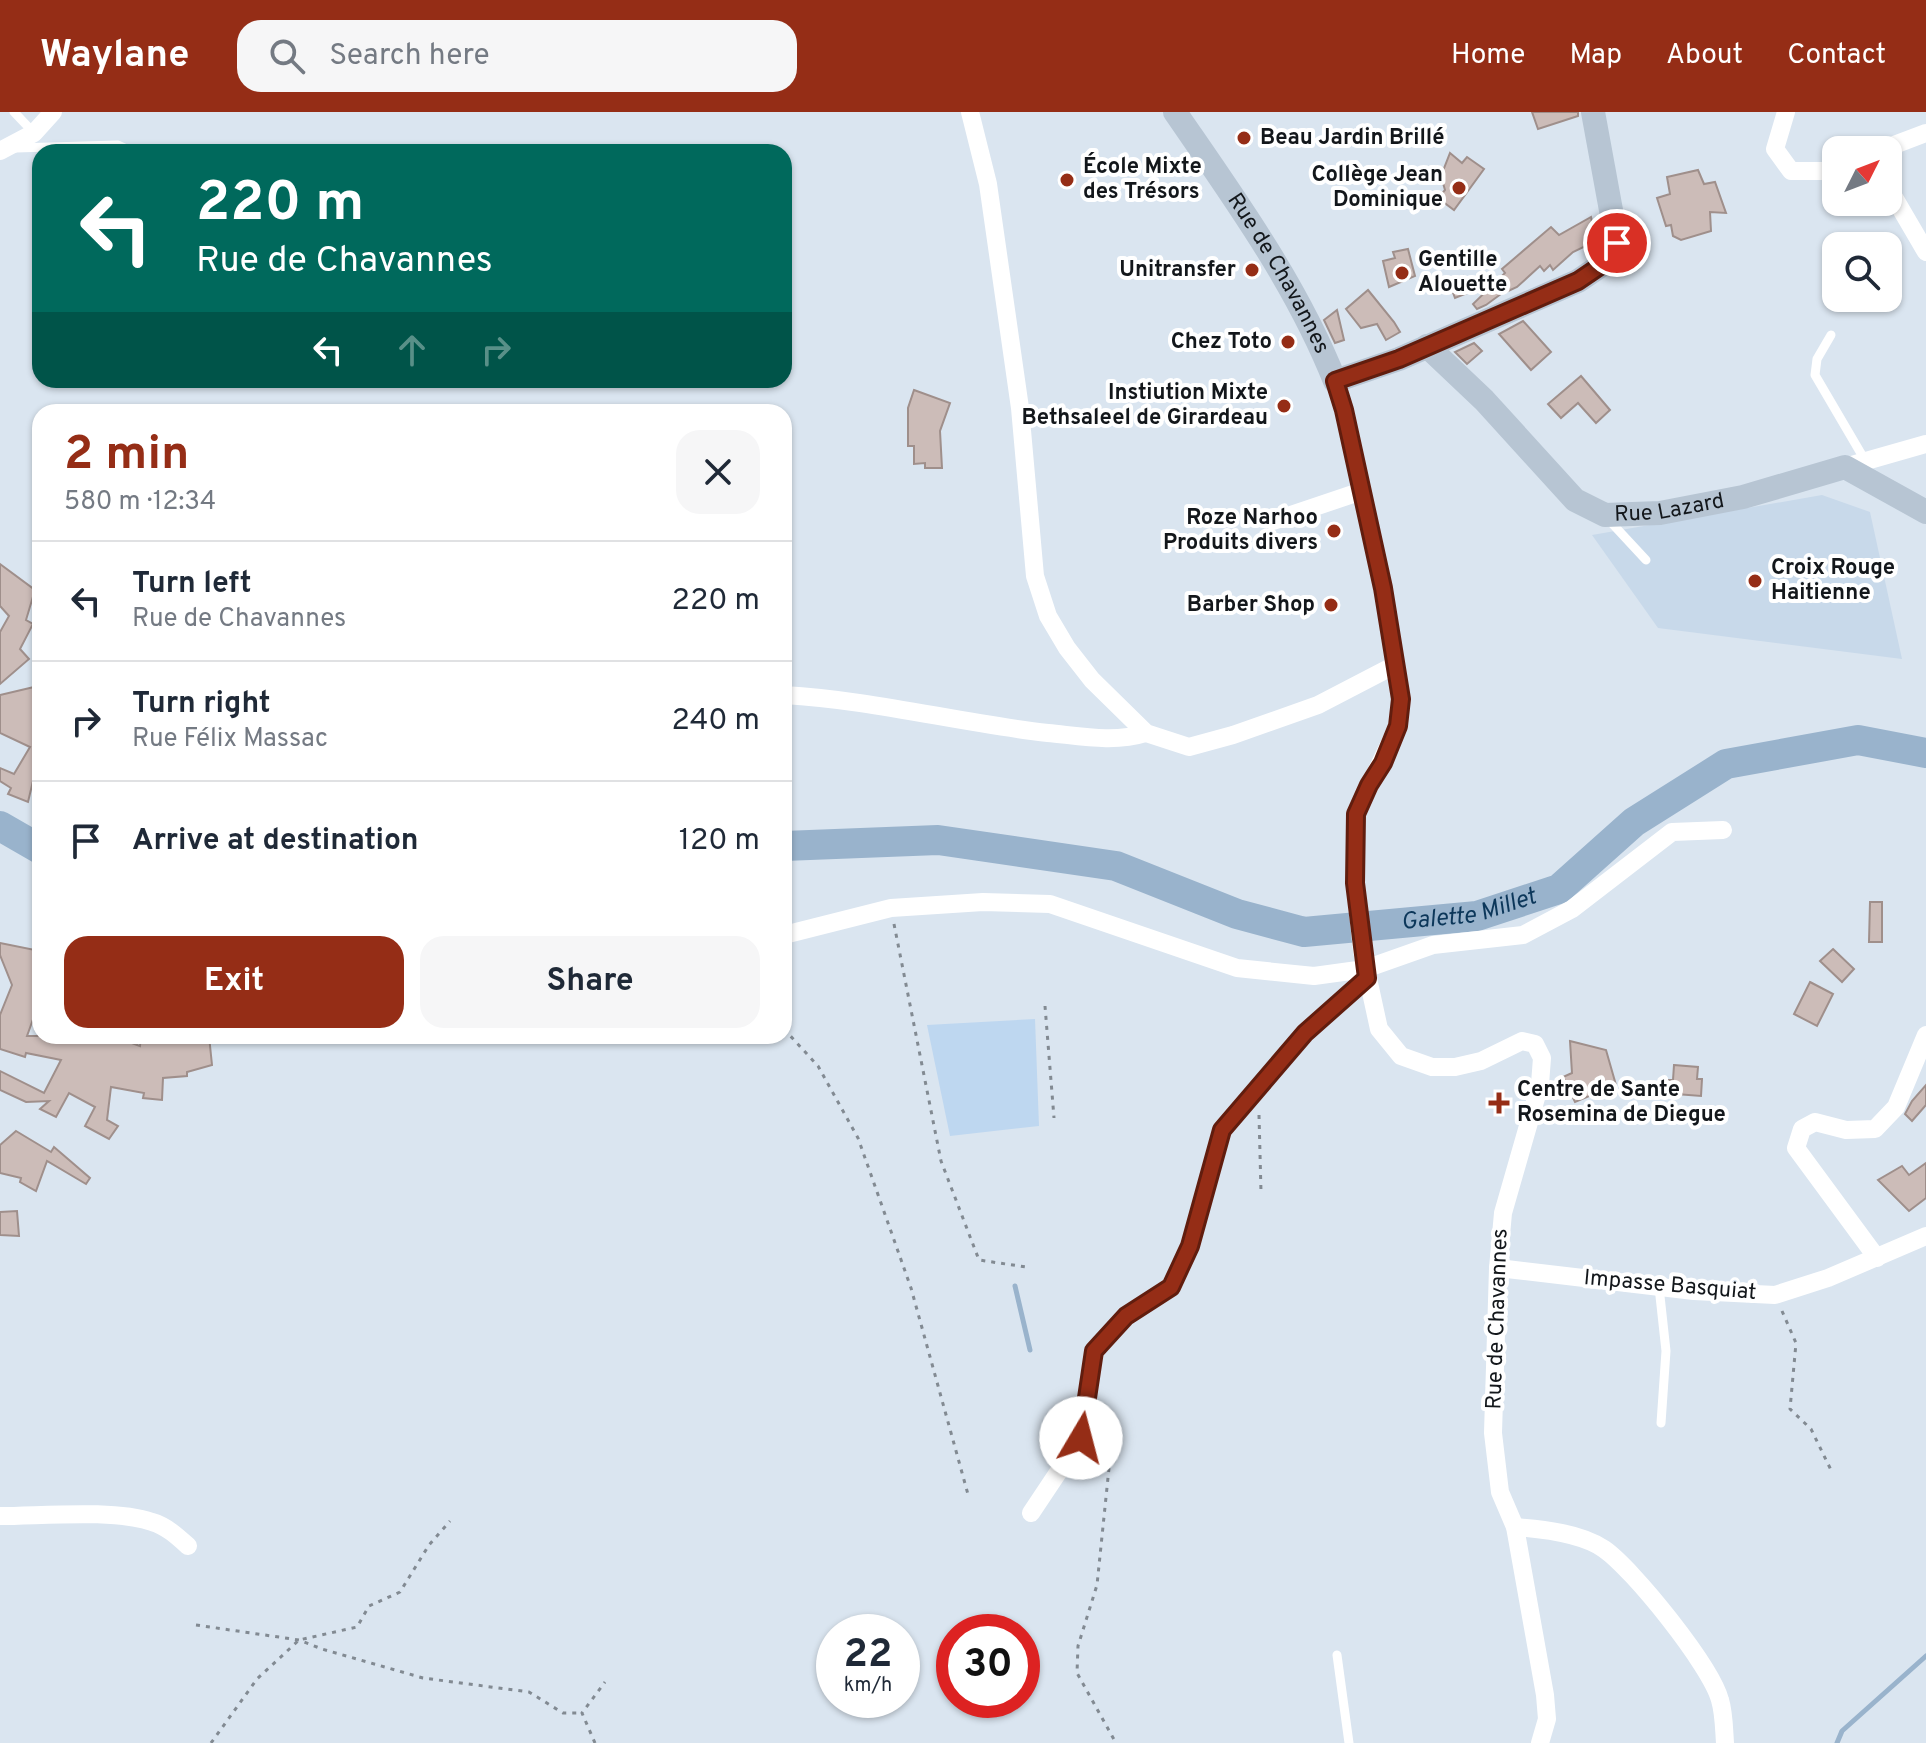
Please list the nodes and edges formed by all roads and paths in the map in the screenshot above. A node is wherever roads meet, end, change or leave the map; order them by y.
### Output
1 (14, 112) edge
2 (53, 112) edge
3 (970, 112) edge
4 (1175, 112) edge
5 (1593, 112) edge
6 (1786, 112) edge
7 (34, 133) junction
8 (1926, 133) edge
9 (1902, 142) edge
10 (32, 149) edge
11 (2, 150) edge
12 (1822, 171) edge
13 (1902, 211) edge
14 (1926, 252) edge
15 (1831, 335) dead end
16 (1427, 346) junction
17 (1335, 381) junction
18 (1926, 444) edge
19 (1856, 464) junction
20 (1362, 491) junction
21 (1926, 512) edge
22 (1605, 515) junction
23 (1273, 521) dead end
24 (1646, 560) dead end
25 (1395, 665) junction
26 (792, 695) edge
27 (1146, 733) junction
28 (1723, 830) dead end
29 (891, 908) junction
30 (792, 933) edge
31 (1365, 966) junction
32 (1045, 1006) dead end
33 (1926, 1035) edge
34 (792, 1038) edge
35 (1258, 1087) junction
36 (1054, 1118) dead end
37 (1261, 1192) dead end
38 (1926, 1236) edge
39 (1877, 1258) junction
40 (1026, 1267) dead end
41 (1498, 1268) junction
42 (1659, 1287) junction
43 (1775, 1295) junction
44 (1661, 1423) dead end
45 (1109, 1468) dead end
46 (1831, 1470) dead end
47 (969, 1498) dead end
48 (1031, 1513) dead end
49 (0, 1516) edge
50 (450, 1521) dead end
51 (1515, 1527) junction
52 (188, 1546) dead end
53 (196, 1625) dead end
54 (299, 1640) junction
55 (1337, 1655) dead end
56 (605, 1682) dead end
57 (582, 1713) junction
58 (211, 1743) edge
59 (595, 1743) edge
60 (1116, 1743) edge
61 (1349, 1743) edge
62 (1540, 1743) edge
63 (1725, 1743) edge

1 - 7 lane
2 - 7 street
3 - 27 street
4 - 17 street, Rue de Chavannes
5 - 16 street
6 - 12 street
7 - 11 street
8 - 9 street
10 - 11 lane
13 - 14 street
15 - 19 lane
16 - 17 street
16 - 22 street, Rue Lazard
17 - 20 street, Rue de Chavannes
18 - 19 street, Rue Lazard
19 - 21 street
19 - 22 street, Rue Lazard
20 - 23 street
20 - 25 street, Rue de Chavannes
22 - 24 lane
25 - 27 street
25 - 31 street, Rue de Chavannes
26 - 27 street
28 - 31 street
29 - 30 street
29 - 31 street
29 - 40 path
31 - 35 street
31 - 41 street, Rue de Chavannes
32 - 36 path
33 - 39 street
34 - 47 path
35 - 37 path
35 - 48 street
38 - 39 street, Impasse Basquiat
39 - 43 street, Impasse Basquiat
41 - 42 street, Impasse Basquiat
41 - 51 street, Rue de Chavannes
42 - 43 street, Impasse Basquiat
42 - 44 lane
43 - 46 path
45 - 60 path
49 - 52 street
50 - 54 path
51 - 62 street, Rue de Chavannes
51 - 63 street
53 - 54 path
54 - 57 path
54 - 58 path
55 - 61 lane
56 - 57 path
57 - 59 path

